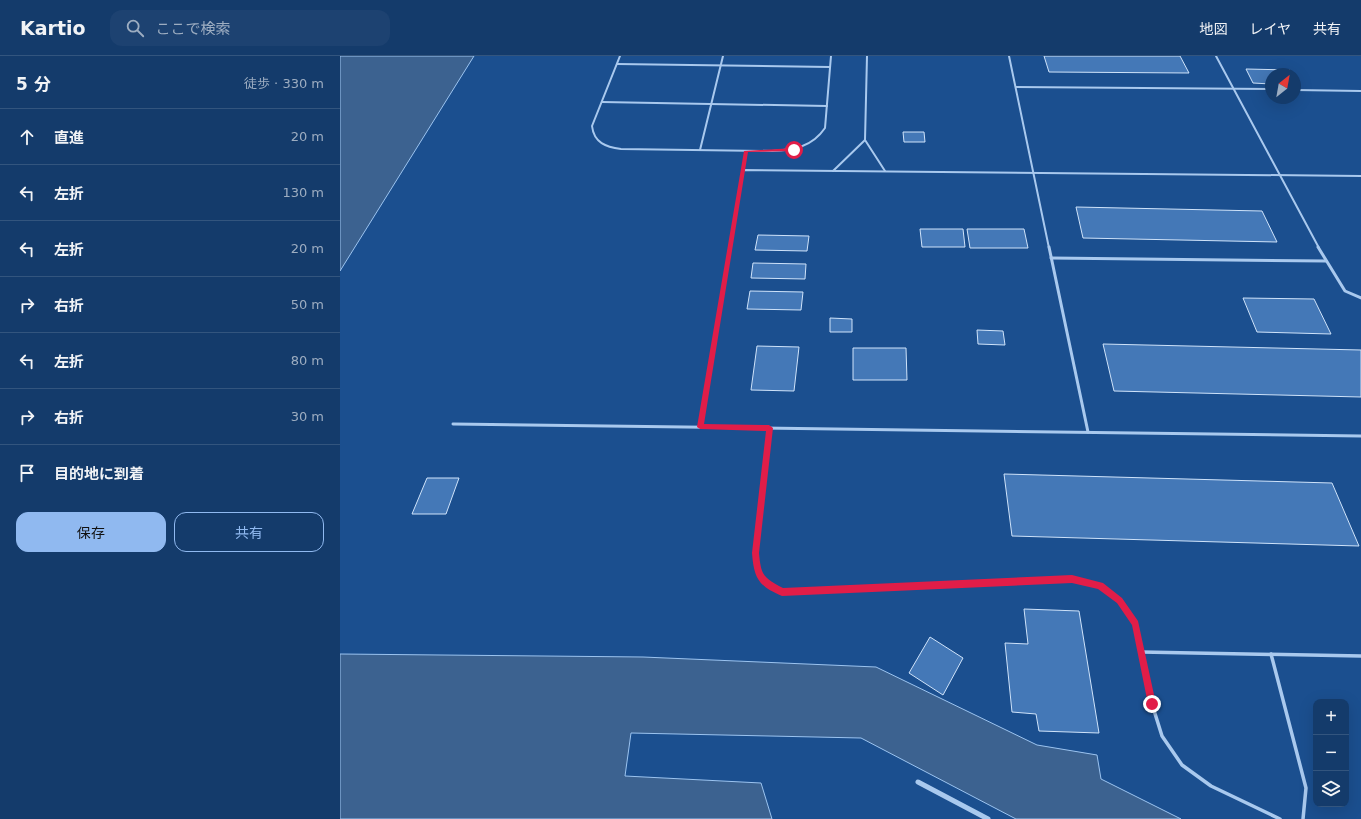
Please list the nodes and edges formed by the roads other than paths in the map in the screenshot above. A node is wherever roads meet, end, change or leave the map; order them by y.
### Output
1 (620, 56) edge
2 (723, 56) edge
3 (831, 56) edge
4 (867, 56) edge
5 (1009, 56) edge
6 (1216, 56) edge
7 (617, 64) junction
8 (720, 66) junction
9 (830, 67) junction
10 (1016, 86) junction
11 (1234, 89) junction
12 (1265, 90) edge
13 (1301, 90) edge
14 (1361, 90) edge
15 (602, 102) junction
16 (711, 104) junction
17 (827, 106) junction
18 (865, 140) junction
19 (700, 150) junction
20 (746, 151) junction
21 (743, 170) junction
22 (833, 171) junction
23 (885, 171) junction
24 (1034, 173) junction
25 (1281, 175) junction
26 (1361, 176) edge
27 (1051, 258) junction
28 (1326, 260) junction
29 (1361, 298) edge
30 (453, 424) dead end
31 (700, 427) junction
32 (769, 428) junction
33 (1088, 432) junction
34 (1361, 436) edge
35 (1142, 652) junction
36 (1271, 654) junction
37 (1361, 656) edge
38 (918, 782) dead end
39 (988, 819) edge
40 (1280, 819) edge
41 (1303, 819) edge

1 - 7 lane
2 - 8 lane
3 - 9 lane
4 - 18 lane
5 - 10 lane
6 - 11 lane
7 - 8 lane
7 - 15 lane
8 - 9 lane
8 - 16 lane
9 - 17 lane
10 - 11 lane
10 - 24 lane
11 - 12 lane
11 - 25 lane
13 - 14 lane
15 - 16 lane
15 - 19 lane
16 - 17 lane
16 - 19 lane
17 - 20 lane
18 - 22 lane
18 - 23 lane
19 - 20 lane
20 - 21 lane
21 - 22 lane
21 - 31 lane
22 - 23 lane
23 - 24 lane
24 - 25 lane
24 - 27 lane
25 - 26 lane
25 - 28 lane
27 - 28 lane
27 - 33 lane
28 - 29 lane
30 - 31 lane
31 - 32 lane
32 - 33 lane
32 - 35 lane
33 - 34 lane
35 - 36 lane
35 - 40 lane
36 - 37 lane
36 - 41 lane
38 - 39 street

